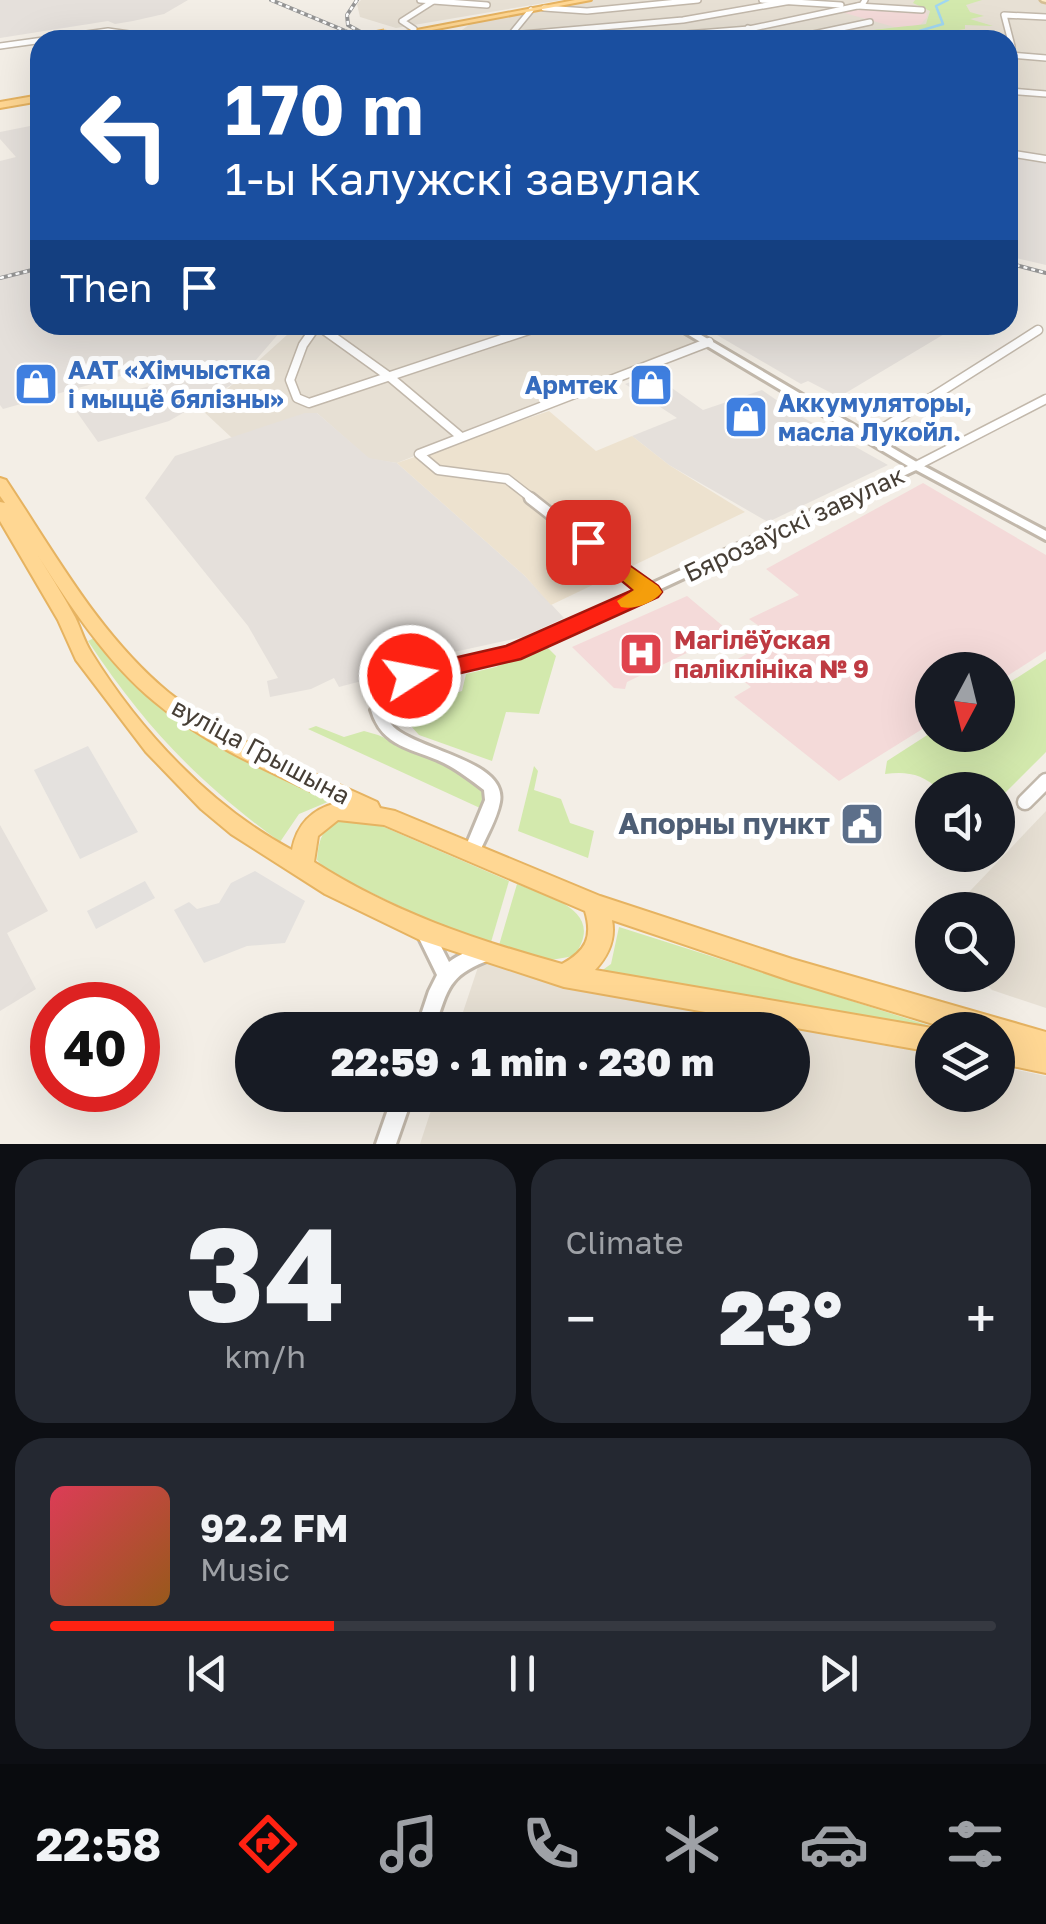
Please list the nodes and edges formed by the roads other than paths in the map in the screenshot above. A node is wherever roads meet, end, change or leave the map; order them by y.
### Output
1 (420, 0) edge
2 (434, 0) edge
3 (576, 0) edge
4 (587, 0) edge
5 (698, 0) edge
6 (762, 0) edge
7 (865, 0) edge
8 (797, 1) edge
9 (490, 2) edge
10 (542, 3) edge
11 (858, 6) junction
12 (531, 10) junction
13 (922, 10) dead end
14 (587, 11) junction
15 (712, 11) dead end
16 (477, 14) dead end
17 (726, 16) junction
18 (1046, 17) edge
19 (870, 22) dead end
20 (601, 26) junction
21 (414, 29) junction
22 (749, 29) junction
23 (410, 30) edge
24 (416, 30) edge
25 (516, 30) edge
26 (543, 30) edge
27 (605, 30) edge
28 (737, 30) edge
29 (832, 30) edge
30 (1006, 30) edge
31 (30, 41) edge
32 (0, 46) edge
33 (1046, 58) edge
34 (1018, 59) edge
35 (1018, 92) edge
36 (1046, 94) edge
37 (30, 99) edge
38 (0, 104) edge
39 (1018, 155) edge
40 (1046, 158) edge
41 (1038, 330) dead end
42 (308, 335) edge
43 (331, 335) edge
44 (515, 335) edge
45 (695, 335) edge
46 (708, 342) junction
47 (390, 378) junction
48 (1046, 400) edge
49 (460, 436) junction
50 (869, 437) junction
51 (916, 466) junction
52 (0, 482) edge
53 (0, 507) edge
54 (1046, 536) edge
55 (650, 592) junction
56 (1046, 780) edge
57 (1025, 802) dead end
58 (387, 817) junction
59 (471, 853) junction
60 (303, 867) junction
61 (594, 904) junction
62 (426, 934) junction
63 (486, 954) junction
64 (445, 973) junction
65 (564, 976) junction
66 (431, 1012) edge
67 (932, 1012) edge
68 (1015, 1036) edge
69 (915, 1037) edge
70 (1046, 1044) edge
71 (1015, 1055) edge
72 (1046, 1061) edge
73 (397, 1112) edge
74 (386, 1144) edge

1 - 2 street
2 - 9 street
2 - 21 street
3 - 21 main road
4 - 10 main road
5 - 14 street
6 - 8 street
7 - 11 street
8 - 11 street
8 - 17 street
9 - 16 street
10 - 12 main road
10 - 14 street
11 - 13 street
11 - 22 street
12 - 24 main road
12 - 25 street
14 - 20 street
15 - 17 street
17 - 20 street
17 - 22 street
18 - 30 street
19 - 29 street
20 - 26 street
20 - 27 street
21 - 23 main road
22 - 28 street
31 - 32 street
33 - 34 street
35 - 36 street
37 - 38 main road
39 - 40 street
41 - 50 street
42 - 47 street
43 - 47 street
44 - 47 street
45 - 46 street
46 - 49 street
46 - 50 street
47 - 49 street
48 - 51 street
49 - 55 street
50 - 51 street
51 - 54 street
51 - 55 street, Бярозаўскі завулак
52 - 58 main road, вуліца Грышына
53 - 60 main road, вуліца Грышына
55 - 59 street, Бярозаўскі завулак
56 - 57 street
58 - 59 main road, вуліца Грышына
58 - 60 main road
59 - 61 main road, вуліца Грышына
60 - 62 main road, вуліца Грышына
61 - 65 main road
61 - 67 main road
62 - 63 main road, вуліца Грышына
62 - 64 street
63 - 64 street
63 - 65 main road, вуліца Грышына
64 - 66 street
65 - 69 main road
68 - 70 main road
71 - 72 main road
73 - 74 street

